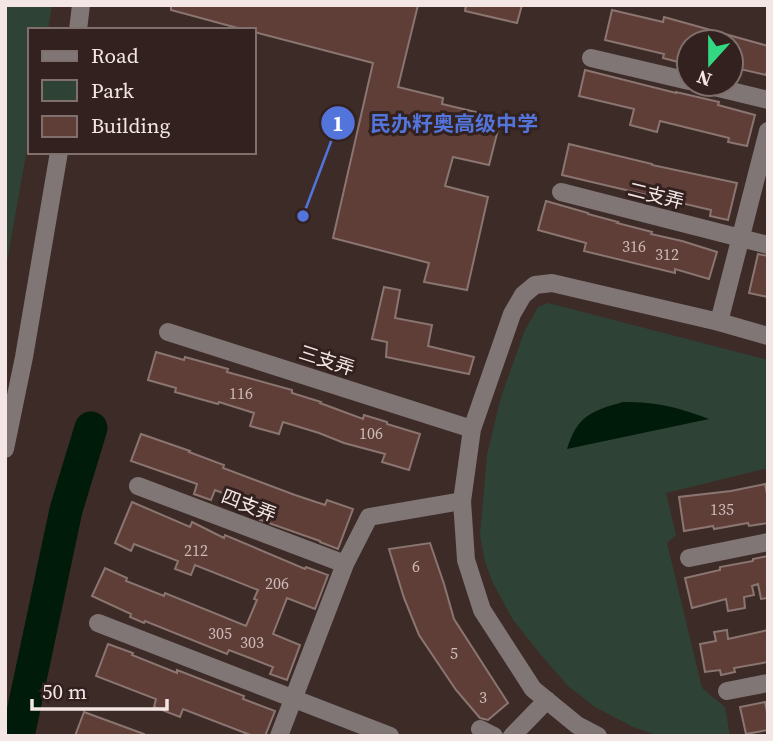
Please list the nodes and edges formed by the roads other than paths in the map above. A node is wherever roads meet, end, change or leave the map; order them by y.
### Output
1 (81, 5) edge
2 (78, 28) edge
3 (590, 58) dead end
4 (675, 78) edge
5 (745, 94) edge
6 (768, 100) edge
7 (768, 131) edge
8 (59, 154) edge
9 (561, 192) dead end
10 (741, 238) junction
11 (768, 244) edge
12 (719, 322) junction
13 (169, 332) dead end
14 (768, 336) edge
15 (472, 429) junction
16 (5, 449) edge
17 (138, 486) dead end
18 (462, 501) junction
19 (768, 542) edge
20 (689, 558) dead end
21 (345, 564) junction
22 (98, 623) dead end
23 (768, 683) edge
24 (727, 691) dead end
25 (293, 698) junction
26 (547, 700) junction
27 (279, 736) edge
28 (390, 736) edge
29 (512, 736) edge
30 (598, 736) edge

1 - 2 street
3 - 4 street
5 - 6 street
7 - 10 street
8 - 16 street
9 - 10 street, 二支弄
10 - 11 street, 二支弄
10 - 12 street
12 - 14 street
12 - 15 street
13 - 15 street, 三支弄
15 - 18 street
17 - 21 street, 四支弄
18 - 21 street
18 - 26 street
19 - 20 street
21 - 25 street
22 - 25 street
23 - 24 street
25 - 27 street
25 - 28 street
26 - 29 street
26 - 30 street

